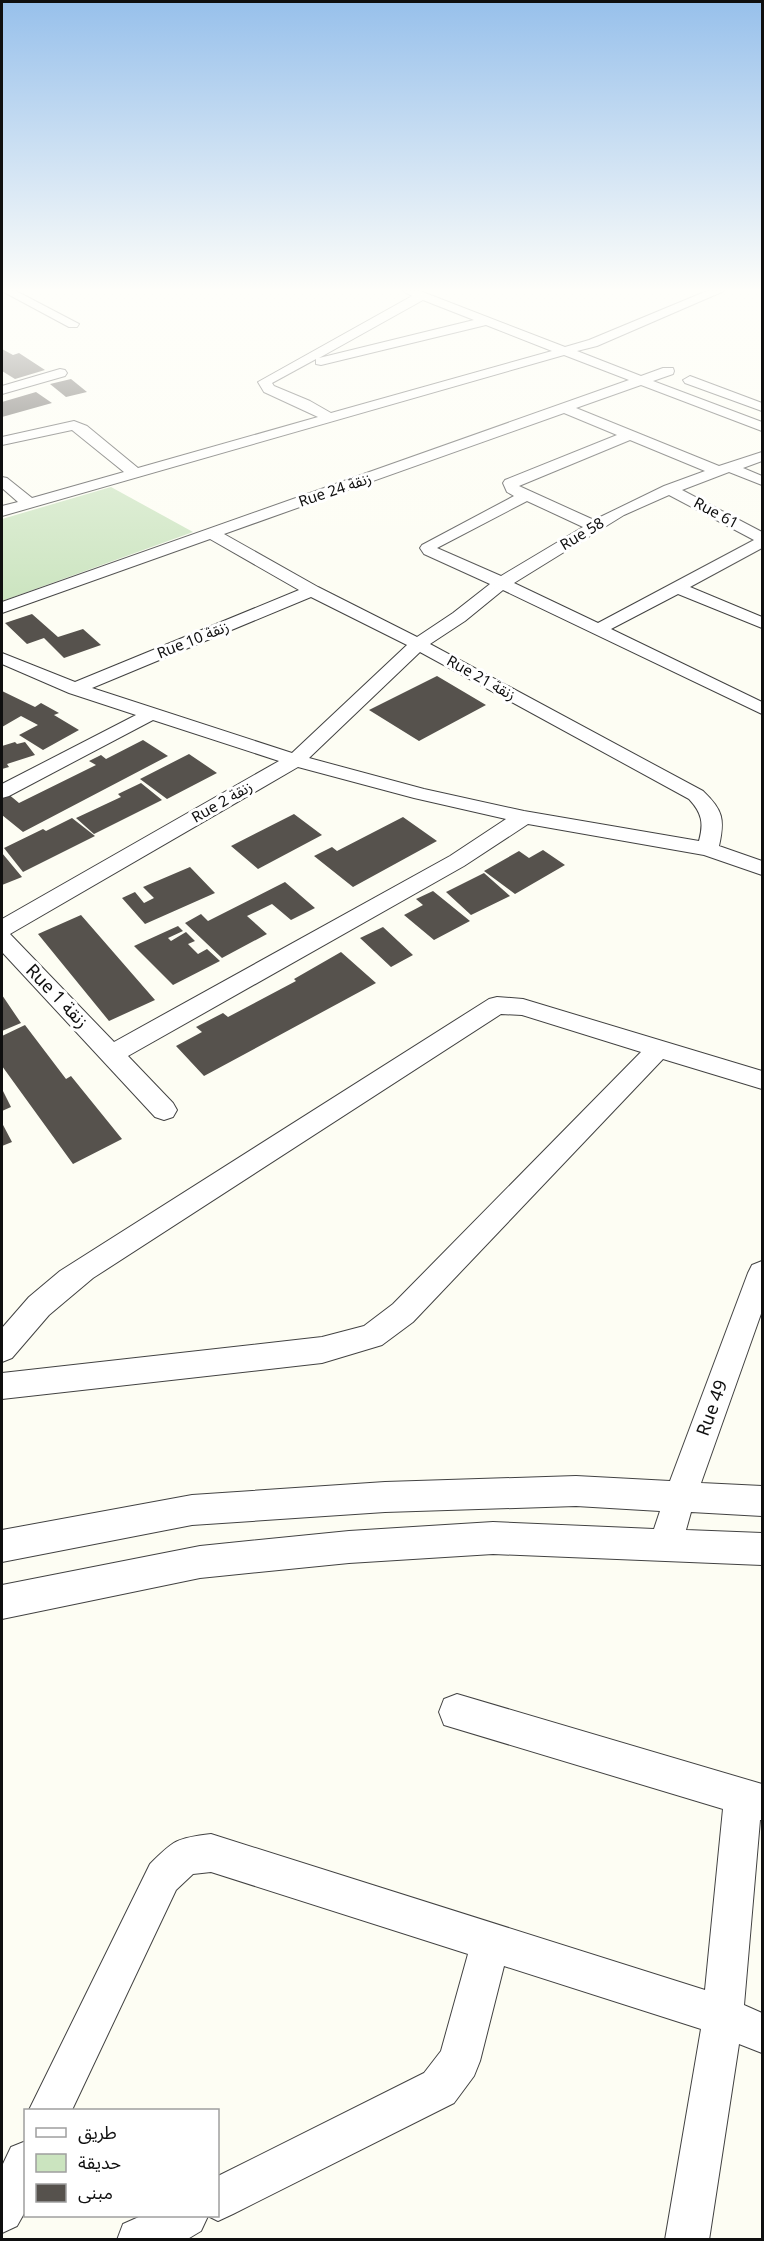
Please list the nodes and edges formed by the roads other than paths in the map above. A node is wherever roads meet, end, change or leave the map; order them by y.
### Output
1 (285, 396) edge
2 (412, 396) edge
3 (600, 396) edge
4 (680, 396) edge
5 (731, 396) edge
6 (762, 407) edge
7 (564, 408) junction
8 (331, 419) junction
9 (762, 427) edge
10 (630, 435) junction
11 (2, 441) edge
12 (762, 456) edge
13 (723, 469) junction
14 (135, 473) junction
15 (2, 481) edge
16 (762, 481) edge
17 (669, 489) junction
18 (526, 495) junction
19 (29, 503) junction
20 (2, 511) edge
21 (594, 526) junction
22 (211, 533) junction
23 (762, 540) edge
24 (502, 583) junction
25 (676, 587) junction
26 (312, 591) junction
27 (2, 608) edge
28 (762, 623) edge
29 (597, 630) junction
30 (418, 644) junction
31 (2, 658) edge
32 (75, 689) junction
33 (762, 709) edge
34 (151, 714) junction
35 (295, 760) junction
36 (2, 792) edge
37 (524, 817) junction
38 (708, 849) junction
39 (762, 868) edge
40 (2, 928) edge
41 (2, 939) edge
42 (659, 1048) junction
43 (112, 1054) junction
44 (762, 1080) edge
45 (164, 1110) dead end
46 (762, 1273) edge
47 (2, 1349) edge
48 (2, 1386) edge
49 (680, 1496) junction
50 (762, 1501) edge
51 (666, 1543) junction
52 (2, 1546) edge
53 (762, 1549) edge
54 (2, 1602) edge
55 (457, 1712) dead end
56 (753, 1800) edge
57 (491, 1942) junction
58 (723, 2016) junction
59 (762, 2033) edge
60 (50, 2109) edge
61 (24, 2166) edge
62 (219, 2198) edge
63 (2, 2211) edge
64 (184, 2217) edge
65 (139, 2240) edge
66 (687, 2240) edge

1 - 8 street
2 - 8 street
3 - 7 street, Rue 24 زنقة
4 - 9 street
5 - 6 street
7 - 10 street
7 - 22 street, Rue 24 زنقة
8 - 14 street
10 - 13 street
10 - 18 street
11 - 14 street
12 - 13 street, Rue 58
13 - 16 street
13 - 17 street, Rue 58
14 - 19 street
15 - 19 street
17 - 21 street, Rue 58
17 - 23 street, Rue 61
18 - 21 street
18 - 24 street
19 - 20 street
21 - 24 street, Rue 58
22 - 26 street, Rue 21 زنقة
22 - 27 street, Rue 24 زنقة
23 - 25 street
24 - 29 street
24 - 30 street, Rue 58
25 - 28 street
25 - 29 street
26 - 30 street, Rue 21 زنقة
26 - 32 street, Rue 10 زنقة
29 - 33 street
30 - 35 street, Rue 2 زنقة
30 - 38 street, Rue 21 زنقة
31 - 32 street
32 - 34 street
34 - 35 street
34 - 36 street
35 - 37 street
35 - 40 street, Rue 2 زنقة
37 - 38 street
37 - 43 street
38 - 39 street
41 - 43 street, Rue 1 زنقة
42 - 44 street
42 - 47 street
42 - 48 street
43 - 45 street, Rue 1 زنقة
46 - 49 street, Rue 49
49 - 50 street
49 - 51 street, Rue 49
49 - 52 street
51 - 53 street
51 - 54 street
55 - 56 street
56 - 58 street
57 - 58 street
57 - 60 street
57 - 62 street
58 - 59 street
58 - 66 street
61 - 63 street
64 - 65 street

